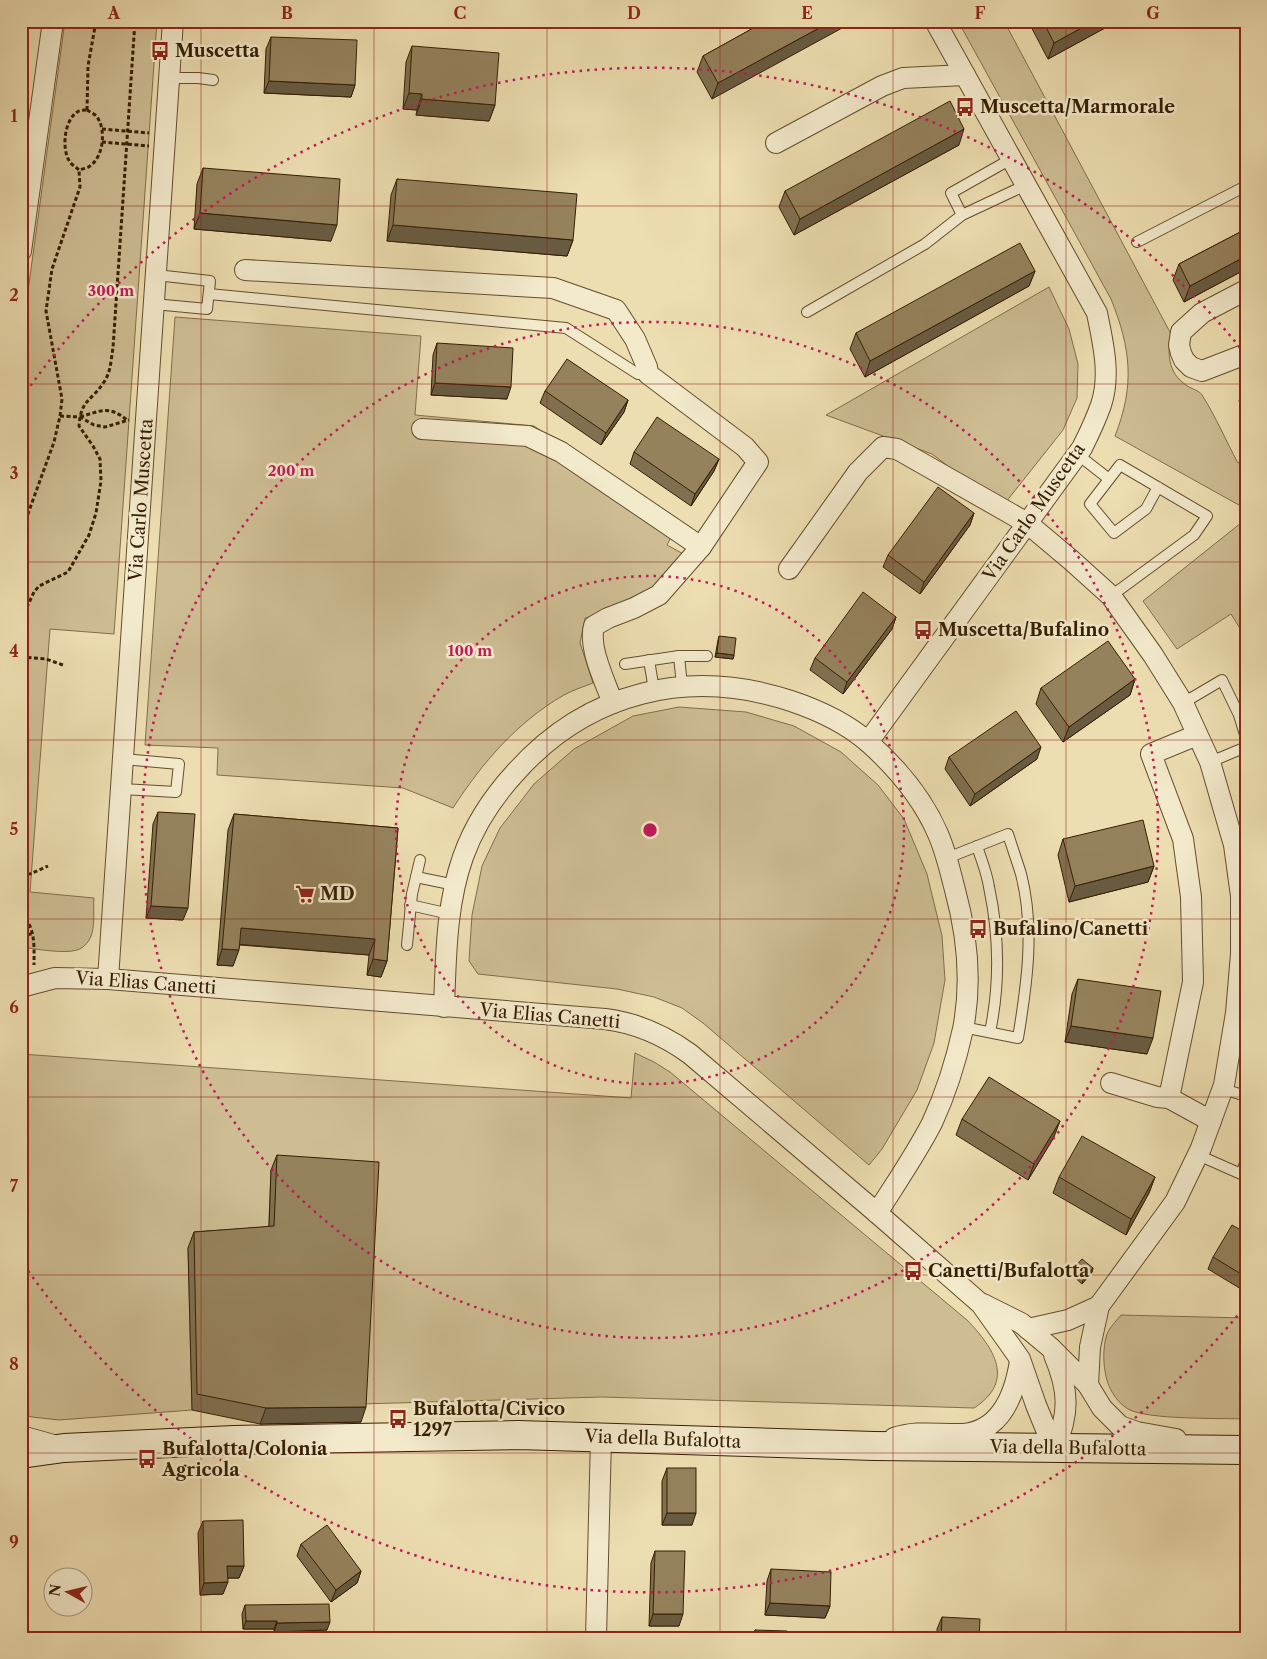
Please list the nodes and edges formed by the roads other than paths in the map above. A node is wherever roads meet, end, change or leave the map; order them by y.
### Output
1 (53, 21) edge
2 (174, 21) edge
3 (935, 21) edge
4 (965, 75) junction
5 (170, 78) junction
6 (213, 80) dead end
7 (776, 143) dead end
8 (1011, 159) junction
9 (1026, 186) junction
10 (1246, 186) edge
11 (962, 215) junction
12 (1138, 242) dead end
13 (21, 251) edge
14 (244, 270) dead end
15 (156, 275) junction
16 (1246, 290) edge
17 (209, 294) junction
18 (154, 304) junction
19 (807, 312) dead end
20 (1246, 354) edge
21 (648, 374) junction
22 (422, 429) dead end
23 (1078, 454) junction
24 (1109, 479) junction
25 (1158, 487) junction
26 (1027, 523) junction
27 (701, 546) junction
28 (789, 569) dead end
29 (1111, 596) junction
30 (680, 656) junction
31 (708, 656) dead end
32 (649, 660) junction
33 (625, 664) dead end
34 (682, 686) junction
35 (654, 690) junction
36 (613, 703) junction
37 (1183, 703) junction
38 (1198, 735) junction
39 (1246, 738) edge
40 (868, 742) junction
41 (1246, 747) edge
42 (124, 759) junction
43 (1210, 762) junction
44 (122, 789) junction
45 (977, 846) junction
46 (947, 858) junction
47 (420, 860) dead end
48 (416, 877) junction
49 (455, 885) junction
50 (1244, 896) edge
51 (410, 905) junction
52 (450, 914) junction
53 (406, 945) dead end
54 (1244, 954) edge
55 (108, 980) junction
56 (28, 985) edge
57 (444, 1007) junction
58 (963, 1026) junction
59 (990, 1032) junction
60 (1111, 1083) dead end
61 (1223, 1089) junction
62 (1246, 1096) edge
63 (1169, 1098) junction
64 (1211, 1121) junction
65 (1198, 1155) junction
66 (1246, 1161) edge
67 (878, 1213) junction
68 (982, 1304) junction
69 (1099, 1306) junction
70 (1028, 1328) junction
71 (1051, 1348) junction
72 (1020, 1359) junction
73 (1088, 1385) junction
74 (21, 1436) edge
75 (601, 1438) junction
76 (874, 1446) junction
77 (64, 1448) junction
78 (1054, 1449) junction
79 (1241, 1450) edge
80 (21, 1454) edge
81 (596, 1638) edge

1 - 13 street
2 - 5 street, Via Carlo Muscetta
3 - 4 street, Via Carlo Muscetta
4 - 7 street
4 - 8 street, Via Carlo Muscetta
5 - 6 lane
5 - 15 street, Via Carlo Muscetta
8 - 9 street, Via Carlo Muscetta
8 - 11 lane
9 - 11 lane
9 - 23 street, Via Carlo Muscetta
10 - 12 lane
11 - 19 lane
14 - 21 street
15 - 17 lane
15 - 18 street, Via Carlo Muscetta
16 - 20 street
17 - 18 lane
17 - 21 lane
18 - 42 street, Via Carlo Muscetta
21 - 27 street
22 - 27 street
23 - 24 lane
23 - 26 street, Via Carlo Muscetta
24 - 25 lane
24 - 25 lane
25 - 29 lane
26 - 28 street
26 - 29 street
26 - 40 street, Via Carlo Muscetta
27 - 36 street
29 - 37 street
30 - 31 lane
30 - 32 lane
30 - 34 lane
32 - 33 lane
32 - 35 lane
34 - 35 street
34 - 40 street
35 - 36 street
36 - 49 street
37 - 38 street
37 - 39 lane
38 - 43 street
38 - 63 street
40 - 46 street
41 - 43 lane
42 - 44 street, Via Carlo Muscetta
42 - 44 lane
43 - 50 street
44 - 55 street, Via Carlo Muscetta
45 - 46 lane
45 - 59 lane
45 - 59 lane
46 - 58 street
47 - 48 lane
48 - 49 lane
48 - 51 lane
49 - 52 street
50 - 54 street
51 - 52 lane
51 - 53 lane
52 - 57 street
54 - 61 street
55 - 56 street, Via Elias Canetti
55 - 57 street, Via Elias Canetti
57 - 67 street, Via Elias Canetti
58 - 59 lane
58 - 67 street
60 - 63 street
61 - 62 lane
61 - 64 street
63 - 64 street
64 - 65 street
65 - 66 lane
65 - 69 street
67 - 68 street, Via Elias Canetti
68 - 70 street
68 - 72 street
69 - 70 street
69 - 73 street
70 - 71 street
71 - 73 street
71 - 78 street
72 - 76 street
72 - 78 street
73 - 79 street
74 - 77 street
75 - 76 street, Via della Bufalotta
75 - 77 street, Via della Bufalotta
75 - 81 street
76 - 78 street, Via della Bufalotta
77 - 80 street, Via della Bufalotta
78 - 79 street, Via della Bufalotta

